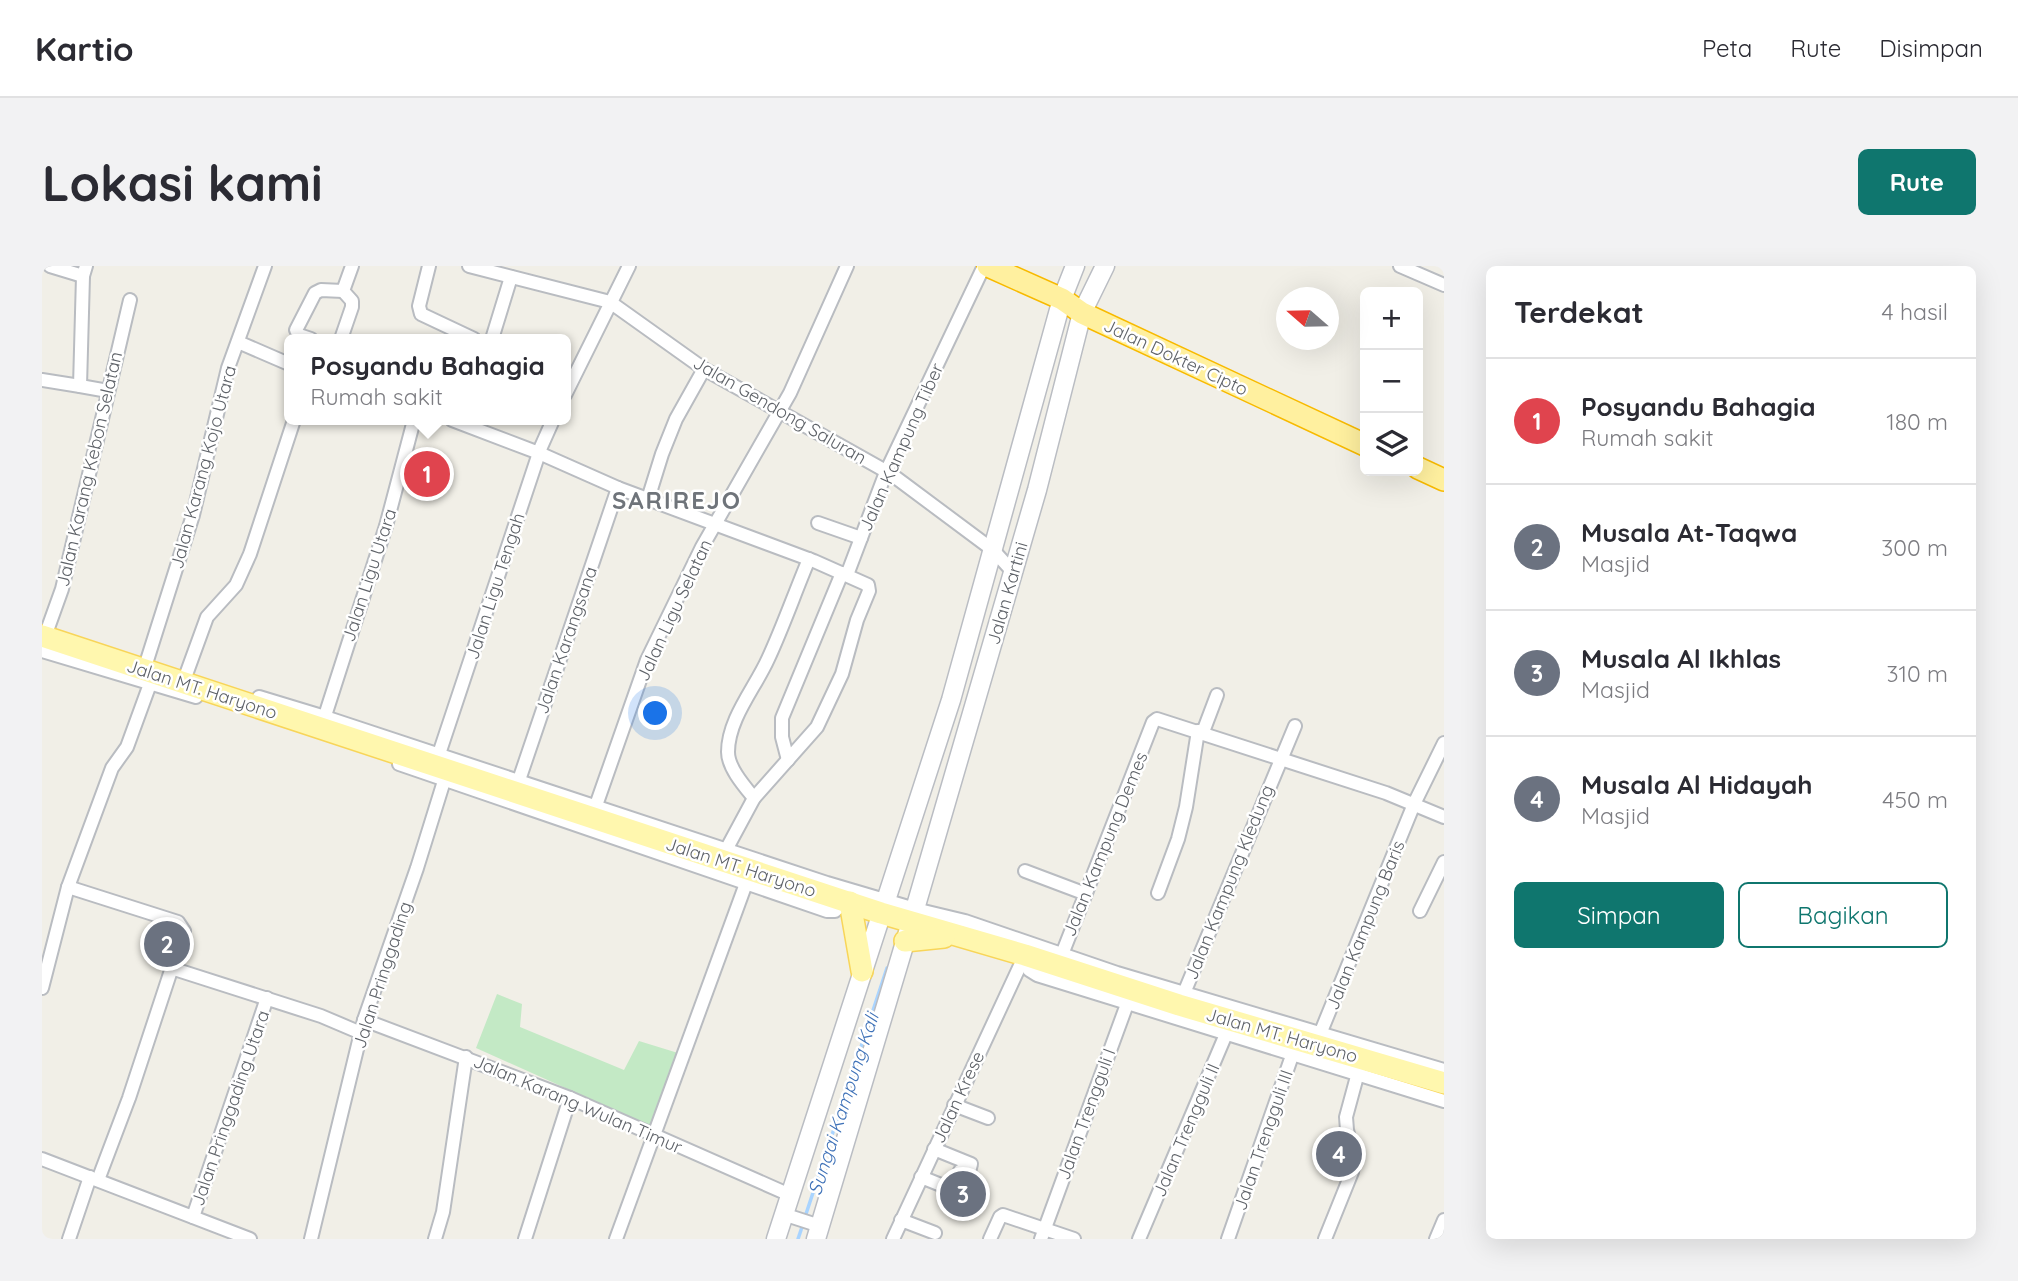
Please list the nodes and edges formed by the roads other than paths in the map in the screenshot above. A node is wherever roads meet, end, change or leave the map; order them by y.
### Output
1 (50, 266) edge
2 (265, 266) edge
3 (352, 266) edge
4 (429, 266) edge
5 (469, 266) edge
6 (629, 266) edge
7 (847, 266) edge
8 (986, 266) edge
9 (1075, 266) edge
10 (1105, 266) edge
11 (1400, 266) edge
12 (84, 271) edge
13 (511, 277) junction
14 (1444, 285) edge
15 (343, 291) junction
16 (1062, 299) junction
17 (130, 300) dead end
18 (610, 302) junction
19 (1083, 313) junction
20 (298, 334) edge
21 (343, 334) edge
22 (463, 334) edge
23 (494, 334) edge
24 (238, 342) junction
25 (284, 362) edge
26 (704, 369) junction
27 (42, 380) edge
28 (571, 383) edge
29 (80, 386) junction
30 (108, 391) junction
31 (782, 407) junction
32 (292, 425) edge
33 (413, 425) edge
34 (473, 425) edge
35 (552, 425) edge
36 (1360, 443) edge
37 (539, 453) junction
38 (1423, 470) edge
39 (886, 472) junction
40 (1444, 480) edge
41 (618, 488) junction
42 (648, 499) junction
43 (716, 523) junction
44 (818, 523) dead end
45 (861, 538) junction
46 (993, 550) junction
47 (809, 559) junction
48 (1013, 572) junction
49 (844, 574) junction
50 (44, 637) edge
51 (141, 671) junction
52 (184, 679) junction
53 (1217, 695) dead end
54 (246, 709) junction
55 (305, 721) junction
56 (1295, 726) dead end
57 (1201, 732) junction
58 (1444, 743) edge
59 (788, 760) junction
60 (1280, 760) junction
61 (441, 767) junction
62 (477, 784) junction
63 (517, 786) junction
64 (754, 798) junction
65 (1415, 804) junction
66 (594, 812) junction
67 (1444, 817) edge
68 (724, 856) junction
69 (1444, 862) edge
70 (1025, 871) dead end
71 (748, 877) junction
72 (68, 887) junction
73 (1158, 893) dead end
74 (1086, 894) junction
75 (848, 901) junction
76 (883, 907) junction
77 (1420, 911) dead end
78 (910, 924) junction
79 (1017, 949) junction
80 (1059, 960) junction
81 (171, 968) junction
82 (862, 971) junction
83 (1122, 987) junction
84 (42, 988) edge
85 (267, 999) junction
86 (1181, 999) junction
87 (363, 1026) junction
88 (1229, 1027) junction
89 (1307, 1047) junction
90 (466, 1057) junction
91 (1360, 1066) junction
92 (1444, 1070) edge
93 (1444, 1083) edge
94 (570, 1098) junction
95 (1444, 1101) edge
96 (954, 1105) junction
97 (988, 1118) dead end
98 (655, 1136) junction
99 (934, 1149) junction
100 (42, 1159) edge
101 (94, 1178) junction
102 (921, 1178) junction
103 (790, 1195) junction
104 (193, 1217) junction
105 (901, 1220) junction
106 (1444, 1220) edge
107 (804, 1224) edge
108 (935, 1233) dead end
109 (1042, 1234) edge
110 (69, 1239) edge
111 (250, 1239) edge
112 (311, 1239) edge
113 (435, 1239) edge
114 (525, 1239) edge
115 (616, 1239) edge
116 (776, 1239) edge
117 (893, 1239) edge
118 (990, 1239) edge
119 (1074, 1239) edge
120 (1139, 1239) edge
121 (1228, 1239) edge
122 (1325, 1239) edge
123 (1436, 1239) edge

1 - 12 street
2 - 24 street, Jalan Karang Kojo Utara
3 - 15 street
4 - 22 street
5 - 13 street
6 - 18 street
7 - 31 street, Jalan Ligu Selatan
8 - 16 highway, Jalan Dokter Cipto
8 - 39 street, Jalan Kampung Tiber
9 - 16 main road, Jalan Kartini
10 - 19 main road, Jalan Kartini
11 - 14 street
12 - 29 street
13 - 18 street
13 - 23 street
15 - 20 street
15 - 21 street
16 - 19 highway, Jalan Dokter Cipto
16 - 46 main road, Jalan Kartini
17 - 30 street, Jalan Karang Kebon Selatan
18 - 26 street, Jalan Gendong Saluran
18 - 28 street
19 - 36 highway, Jalan Dokter Cipto
19 - 48 main road, Jalan Kartini
24 - 25 street
24 - 51 street, Jalan Karang Kojo Utara
26 - 31 street, Jalan Gendong Saluran
26 - 42 street
27 - 29 street
29 - 30 street
30 - 50 street, Jalan Karang Kebon Selatan
31 - 39 street, Jalan Gendong Saluran
31 - 43 street, Jalan Ligu Selatan
32 - 52 street
33 - 55 street, Jalan Ligu Utara
34 - 37 street
35 - 37 street, Jalan Ligu Tengah
37 - 41 street
37 - 61 street, Jalan Ligu Tengah
38 - 40 highway
39 - 45 street, Jalan Kampung Tiber
39 - 46 street, Jalan Gendong Saluran
41 - 42 street
41 - 63 street, Jalan Karangsana
42 - 43 street
43 - 47 street
43 - 66 street, Jalan Ligu Selatan
44 - 45 street
45 - 49 street, Jalan Kampung Tiber
46 - 48 street, Jalan Gendong Saluran
46 - 76 main road, Jalan Kartini
47 - 49 street
47 - 64 street
48 - 78 main road, Jalan Kartini
49 - 59 street, Jalan Kampung Tiber
49 - 59 street
50 - 51 main road, Jalan MT. Haryono
51 - 52 main road, Jalan MT. Haryono
51 - 54 street
51 - 72 street, Jalan Karang Kojo Utara
52 - 54 main road, Jalan MT. Haryono
52 - 55 street
53 - 57 street
54 - 55 main road, Jalan MT. Haryono
55 - 61 main road, Jalan MT. Haryono
56 - 60 street, Jalan Kampung Kledung
57 - 60 street
57 - 73 street
57 - 74 street, Jalan Kampung Demes
58 - 65 street, Jalan Kampung Baris
59 - 64 street
60 - 65 street
60 - 86 street, Jalan Kampung Kledung
61 - 62 main road, Jalan MT. Haryono
61 - 63 street
61 - 87 street, Jalan Pringgading
62 - 63 main road, Jalan MT. Haryono
62 - 71 street
63 - 66 main road, Jalan MT. Haryono
64 - 68 street
65 - 67 street
65 - 89 street, Jalan Kampung Baris
66 - 68 main road, Jalan MT. Haryono
68 - 71 main road, Jalan MT. Haryono
68 - 76 street
69 - 77 street
70 - 74 street
71 - 75 main road, Jalan MT. Haryono
71 - 98 street
72 - 81 street
72 - 84 street, Jalan Karang Kojo Utara
74 - 80 street, Jalan Kampung Demes
75 - 76 main road, Jalan MT. Haryono
75 - 82 main road
76 - 78 main road, Jalan MT. Haryono
76 - 82 main road, Jalan Kartini
78 - 79 main road, Jalan MT. Haryono
78 - 79 street
78 - 107 main road, Jalan Kartini
79 - 80 main road, Jalan MT. Haryono
79 - 83 street
79 - 96 street, Jalan Krese
80 - 83 main road, Jalan MT. Haryono
81 - 85 street, Jalan Pringgading Utara
81 - 101 street
82 - 103 main road, Jalan Kartini
83 - 86 main road, Jalan MT. Haryono
83 - 88 street
83 - 109 street, Jalan Trengguli I
85 - 87 street, Jalan Pringgading Utara
85 - 104 street, Jalan Pringgading Utara
86 - 88 main road, Jalan MT. Haryono
86 - 89 street
87 - 90 street, Jalan Karang Wulan Timur
87 - 112 street, Jalan Pringgading
88 - 89 main road, Jalan MT. Haryono
88 - 120 street, Jalan Trengguli II
89 - 91 main road, Jalan MT. Haryono
89 - 92 street
89 - 121 street, Jalan Trengguli III
90 - 94 street, Jalan Karang Wulan Timur
90 - 113 street
91 - 93 main road, Jalan MT. Haryono
91 - 95 street
91 - 122 street
94 - 98 street, Jalan Karang Wulan Timur
94 - 114 street
96 - 97 street
96 - 99 street, Jalan Krese
98 - 103 street, Jalan Karang Wulan Timur
98 - 115 street
99 - 102 street, Jalan Krese
99 - 102 street
100 - 101 street
101 - 104 street
101 - 110 street
102 - 105 street, Jalan Krese
103 - 107 main road, Jalan Kartini
104 - 111 street
105 - 108 street
105 - 117 street, Jalan Krese
106 - 123 street
107 - 116 main road
109 - 118 street
109 - 119 street

